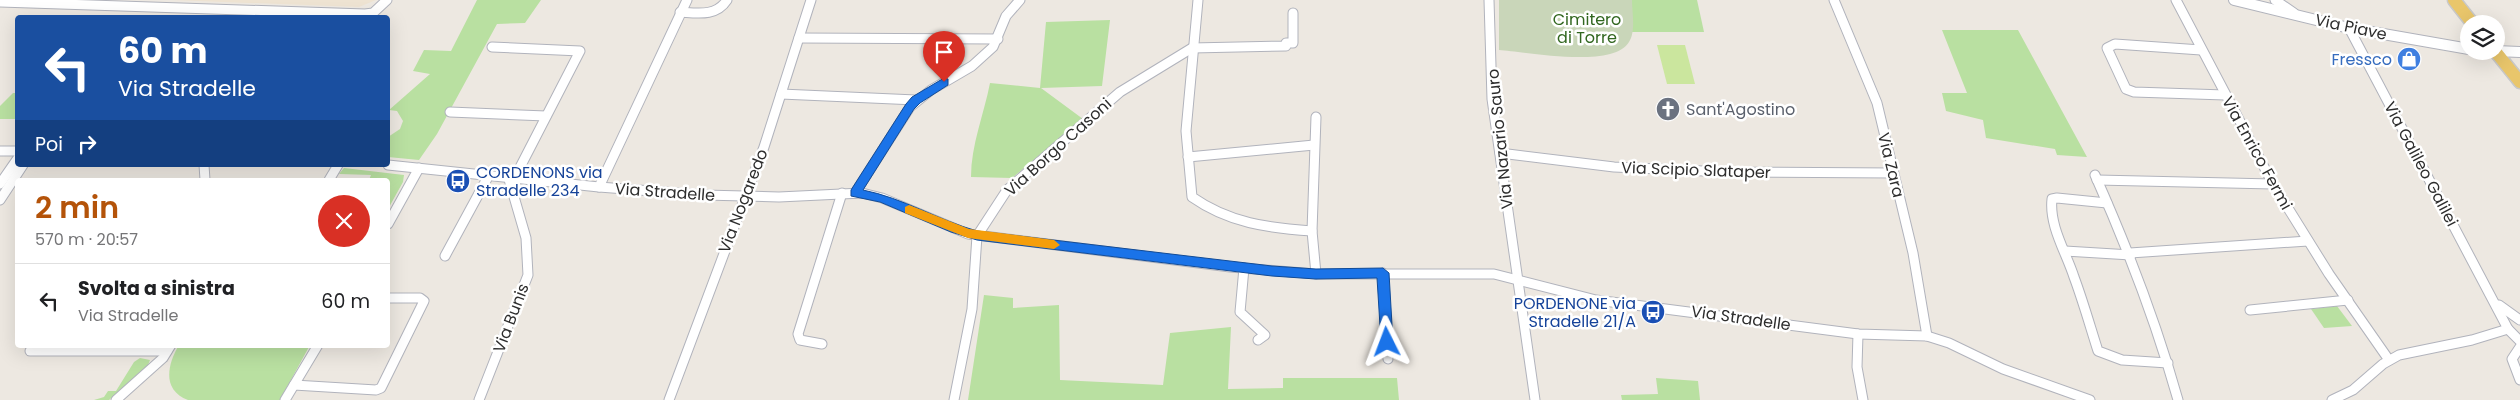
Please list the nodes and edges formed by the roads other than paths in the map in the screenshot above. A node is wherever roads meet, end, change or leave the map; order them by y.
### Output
1 (387, 0) edge
2 (687, 0) edge
3 (727, 0) edge
4 (811, 0) edge
5 (1020, 0) edge
6 (1198, 0) edge
7 (1489, 0) edge
8 (1834, 0) edge
9 (2176, 0) edge
10 (2234, 0) edge
11 (2275, 0) edge
12 (2454, 0) edge
13 (0, 2) edge
14 (680, 12) junction
15 (1293, 13) dead end
16 (231, 14) edge
17 (2466, 15) edge
18 (2304, 17) junction
19 (2349, 28) junction
20 (799, 38) junction
21 (998, 39) junction
22 (492, 47) dead end
23 (2460, 47) edge
24 (1192, 48) junction
25 (2201, 50) junction
26 (2520, 52) edge
27 (2505, 53) edge
28 (2505, 60) edge
29 (2520, 82) edge
30 (781, 94) junction
31 (2225, 96) junction
32 (916, 100) junction
33 (450, 112) dead end
34 (546, 116) junction
35 (1316, 117) dead end
36 (1314, 145) junction
37 (15, 150) edge
38 (0, 151) edge
39 (1500, 153) junction
40 (1188, 157) junction
41 (15, 162) edge
42 (390, 165) edge
43 (22, 167) edge
44 (337, 167) edge
45 (419, 168) junction
46 (1893, 173) junction
47 (489, 175) junction
48 (511, 177) junction
49 (330, 178) edge
50 (0, 184) edge
51 (2273, 184) junction
52 (599, 187) junction
53 (842, 193) junction
54 (855, 193) junction
55 (745, 196) junction
56 (0, 200) edge
57 (2107, 203) junction
58 (390, 220) edge
59 (1312, 231) junction
60 (977, 236) junction
61 (2308, 241) junction
62 (2065, 251) junction
63 (2130, 254) junction
64 (445, 256) dead end
65 (1244, 268) junction
66 (1383, 273) junction
67 (1316, 274) junction
68 (1517, 278) junction
69 (390, 298) edge
70 (2348, 300) junction
71 (2494, 300) junction
72 (2250, 310) dead end
73 (2520, 320) edge
74 (2508, 328) junction
75 (1858, 334) junction
76 (1927, 336) junction
77 (1258, 340) dead end
78 (2520, 341) edge
79 (822, 344) dead end
80 (2520, 347) edge
81 (169, 348) edge
82 (316, 348) edge
83 (30, 351) dead end
84 (1388, 359) dead end
85 (2389, 360) junction
86 (2168, 363) junction
87 (2520, 380) edge
88 (294, 385) junction
89 (116, 400) edge
90 (285, 400) edge
91 (479, 400) edge
92 (669, 400) edge
93 (954, 400) edge
94 (1535, 400) edge
95 (1863, 400) edge
96 (2090, 400) edge
97 (2178, 400) edge
98 (2332, 400) edge

1 - 16 street
2 - 14 street
3 - 14 street
4 - 20 street, Via Nogaredo
5 - 21 street
6 - 24 street
7 - 39 street, Via Nazario Sauro
8 - 46 street, Via Zara
9 - 25 street, Via Enrico Fermi
10 - 18 street, Via Piave
11 - 18 street
12 - 17 main road
13 - 16 street
14 - 52 street
15 - 24 street
18 - 19 street, Via Piave
19 - 23 street, Via Piave
19 - 71 street, Via Galileo Galilei
20 - 21 street
20 - 30 street, Via Nogaredo
21 - 32 street
22 - 34 street
24 - 40 street
24 - 60 street, Via Borgo Casoni
25 - 31 street, Via Enrico Fermi
25 - 31 street
26 - 27 street
28 - 29 main road
30 - 32 street
30 - 55 street, Via Nogaredo
31 - 51 street, Via Enrico Fermi
32 - 54 street
33 - 34 street
34 - 48 street
35 - 36 street
36 - 40 street
36 - 59 street
37 - 38 street
39 - 46 street, Via Scipio Slataper
39 - 68 street, Via Nazario Sauro
40 - 59 street
41 - 50 street
42 - 45 street, Via Stradelle
43 - 56 street
44 - 49 street
45 - 47 street, Via Stradelle
45 - 58 street
46 - 76 street, Via Zara
47 - 48 street, Via Stradelle
47 - 64 street
48 - 52 street, Via Stradelle
48 - 91 street, Via Bunis
51 - 57 street
51 - 61 street, Via Enrico Fermi
52 - 55 street, Via Stradelle
53 - 54 street, Via Stradelle
53 - 55 street, Via Stradelle
53 - 79 street
54 - 60 street, Via Stradelle
55 - 92 street, Via Nogaredo
57 - 62 street
57 - 63 street
59 - 67 street
60 - 65 street, Via Stradelle
60 - 93 street, Via Borgo Casoni
61 - 63 street
61 - 70 street, Via Enrico Fermi
62 - 63 street
62 - 86 street
63 - 86 street
65 - 67 street, Via Stradelle
65 - 77 street
66 - 67 street, Via Stradelle
66 - 68 street, Via Stradelle
66 - 84 street
68 - 75 street, Via Stradelle
68 - 94 street, Via Nazario Sauro
69 - 88 street
70 - 72 street
70 - 85 street, Via Enrico Fermi
71 - 73 street, Via Galileo Galilei
71 - 74 street, Via Galileo Galilei
73 - 74 street
74 - 78 street, Via Galileo Galilei
74 - 85 street
75 - 76 street, Via Stradelle
75 - 95 street
76 - 96 street, Via Stradelle
80 - 87 street
81 - 83 street
81 - 89 street
82 - 88 street
85 - 98 street
86 - 97 street
88 - 90 street

